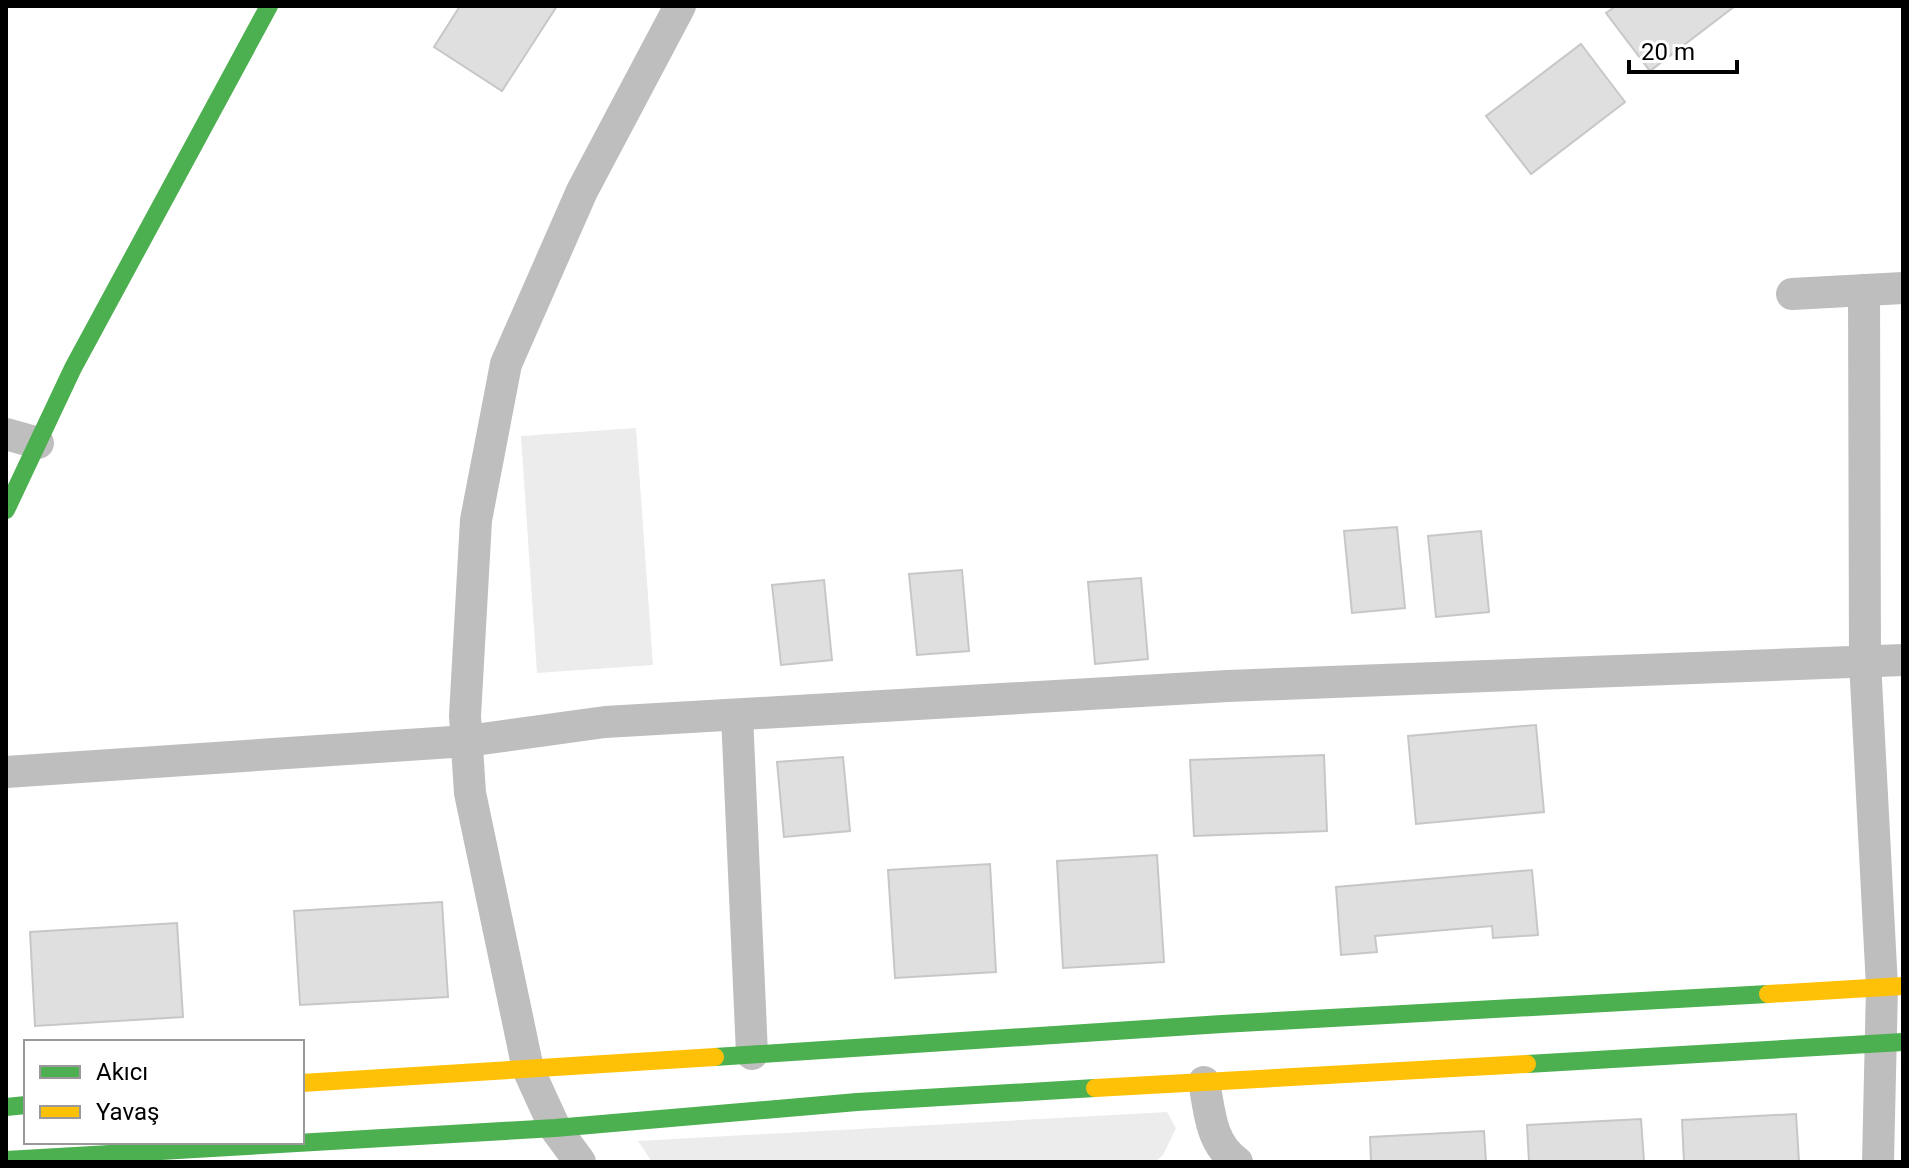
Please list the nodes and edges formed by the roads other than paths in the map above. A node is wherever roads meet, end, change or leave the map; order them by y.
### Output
1 (269, 6) edge
2 (680, 6) edge
3 (1903, 288) edge
4 (1864, 290) junction
5 (1792, 294) dead end
6 (6, 434) edge
7 (38, 443) junction
8 (6, 510) edge
9 (1903, 660) edge
10 (1865, 661) junction
11 (737, 715) junction
12 (467, 741) junction
13 (6, 772) edge
14 (1893, 986) edge
15 (1892, 1042) edge
16 (752, 1054) junction
17 (528, 1069) junction
18 (1204, 1082) junction
19 (304, 1083) edge
20 (555, 1128) junction
21 (304, 1143) edge
22 (280, 1144) edge
23 (1222, 1159) edge
24 (6, 1160) edge
25 (580, 1162) edge
26 (1878, 1162) edge

1 - 7 street
2 - 12 street
3 - 4 street
4 - 5 street
4 - 10 street
6 - 7 street
7 - 8 street
9 - 10 street
10 - 11 street
10 - 14 street
11 - 12 street
11 - 16 street
12 - 13 street
12 - 17 street
14 - 15 street
14 - 16 street
15 - 18 street
15 - 26 street
16 - 17 street
17 - 19 street
17 - 20 street
18 - 20 street
18 - 23 street
20 - 21 street
20 - 25 street
22 - 24 street

